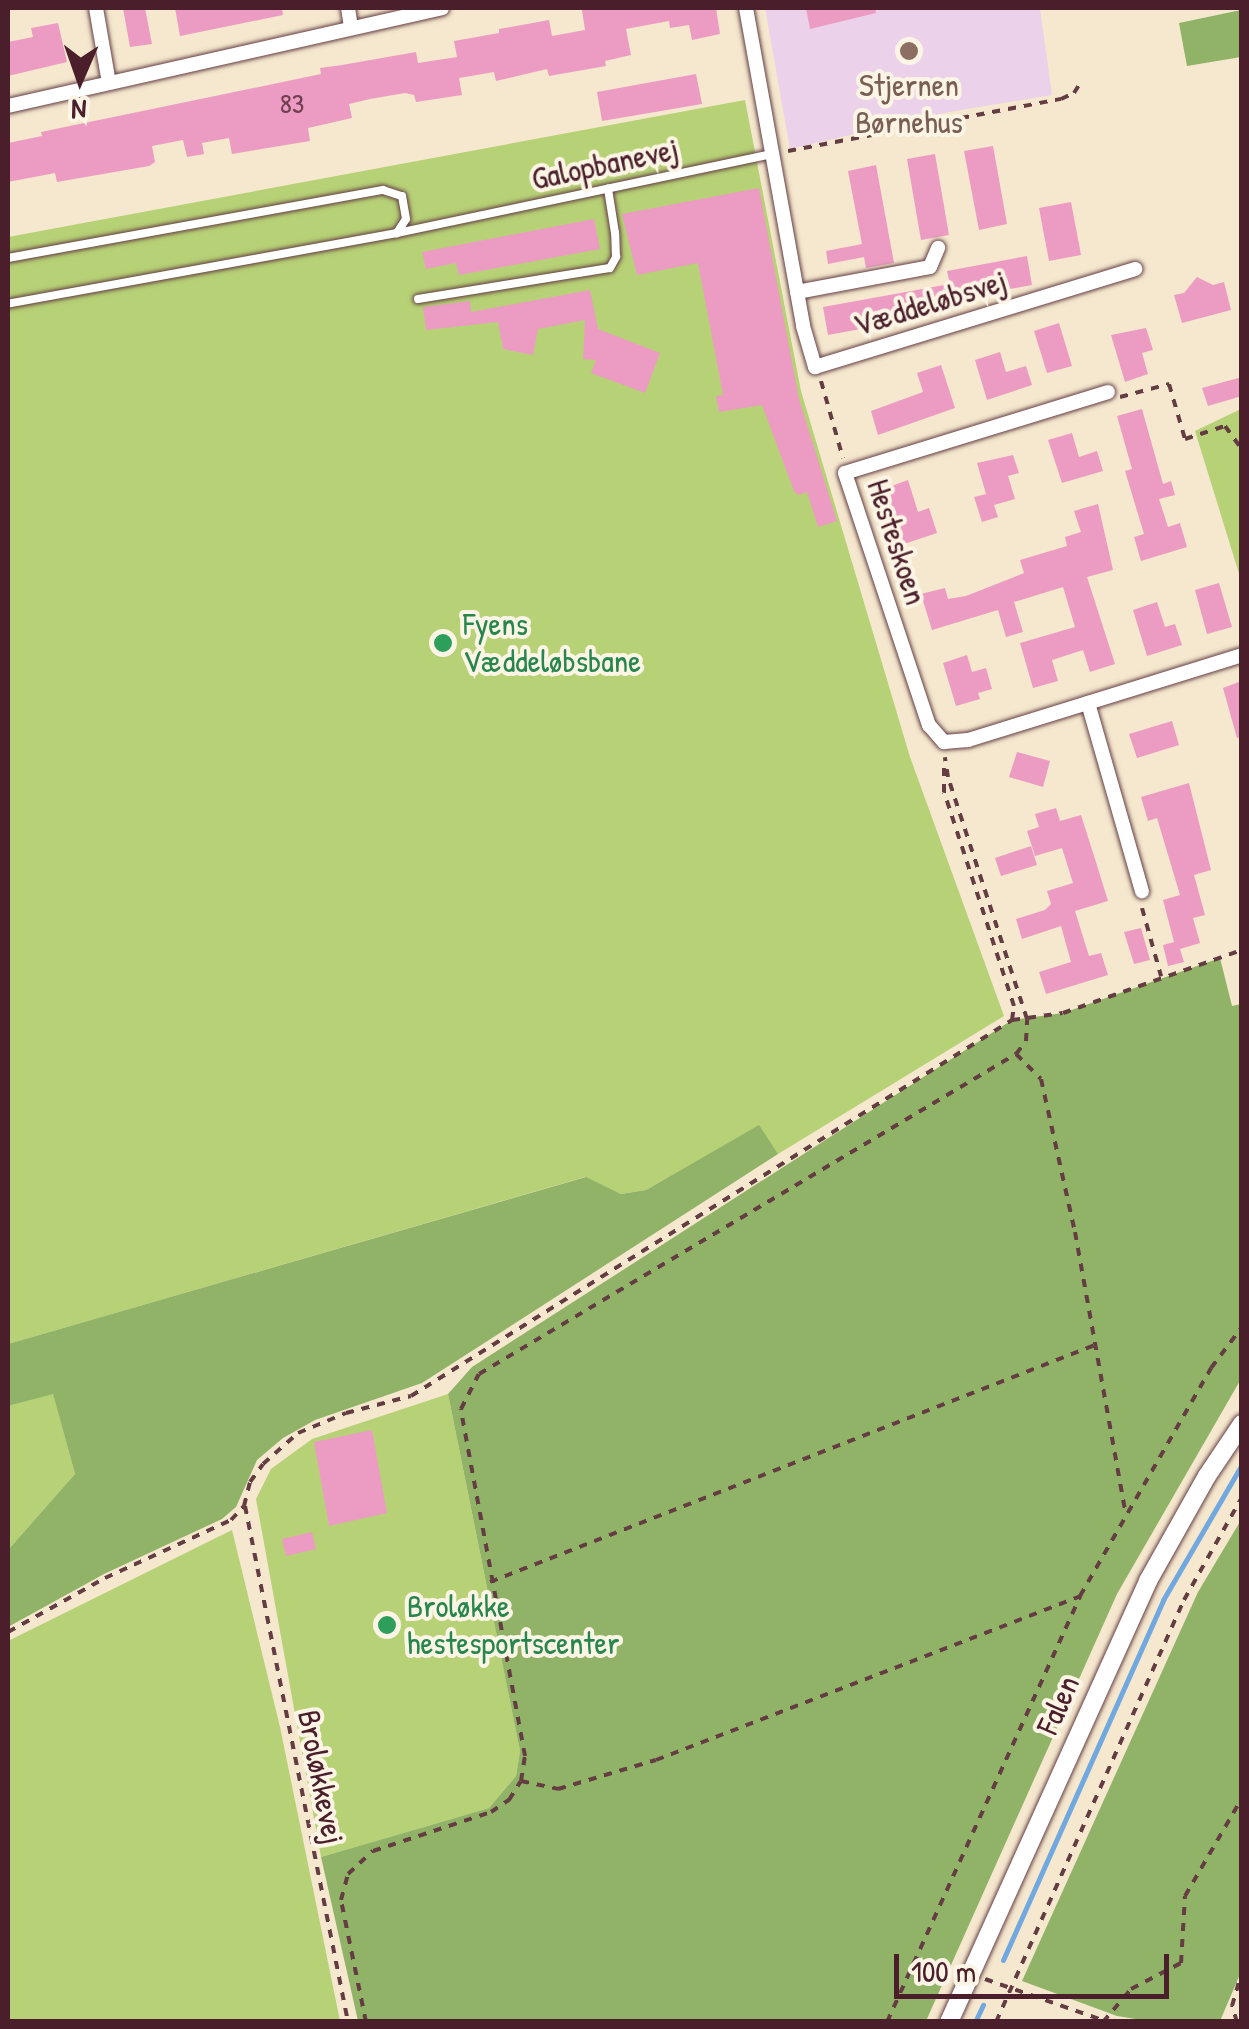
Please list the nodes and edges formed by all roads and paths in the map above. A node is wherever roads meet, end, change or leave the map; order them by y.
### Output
1 (96, 8) edge
2 (348, 8) edge
3 (442, 8) edge
4 (746, 8) edge
5 (351, 28) junction
6 (1081, 82) dead end
7 (110, 83) junction
8 (8, 106) edge
9 (773, 154) junction
10 (608, 189) junction
11 (396, 232) junction
12 (938, 248) dead end
13 (8, 258) edge
14 (1135, 269) dead end
15 (797, 292) junction
16 (418, 299) dead end
17 (8, 304) edge
18 (815, 368) junction
19 (1108, 392) joint
20 (1242, 449) edge
21 (845, 473) junction
22 (1242, 655) edge
23 (1088, 703) junction
24 (944, 742) junction
25 (1142, 891) joint
26 (1242, 950) edge
27 (1161, 976) junction
28 (1027, 1019) junction
29 (1012, 1020) junction
30 (1016, 1054) junction
31 (1242, 1328) edge
32 (1095, 1345) junction
33 (1242, 1424) edge
34 (1242, 1497) edge
35 (244, 1506) junction
36 (1126, 1514) junction
37 (490, 1582) junction
38 (1080, 1596) junction
39 (8, 1632) edge
40 (521, 1781) junction
41 (1242, 1798) edge
42 (1242, 1972) edge
43 (971, 1973) junction
44 (1010, 1989) junction
45 (1105, 2021) edge
46 (348, 2022) edge
47 (366, 2022) edge
48 (887, 2022) edge
49 (949, 2022) edge
50 (996, 2022) edge
51 (1237, 2022) edge

1 - 7 street
2 - 5 street
3 - 5 street
4 - 9 street, Væddeløbsvej
5 - 7 street
6 - 9 path
7 - 8 street
9 - 10 lane, Galopbanevej
9 - 15 street, Væddeløbsvej
10 - 11 lane, Galopbanevej
10 - 16 lane
11 - 13 lane
11 - 17 lane, Galopbanevej
12 - 15 street, Væddeløbsvej
14 - 18 street, Væddeløbsvej
15 - 18 street, Væddeløbsvej
18 - 21 path
19 - 20 path
19 - 21 street, Hesteskoen
21 - 24 street, Hesteskoen
22 - 23 street
23 - 24 street
23 - 25 street
24 - 28 path
24 - 29 path
25 - 27 path
26 - 27 path
27 - 28 path
28 - 29 path
28 - 30 path
29 - 35 path
30 - 32 path
30 - 37 path
31 - 36 path
32 - 36 path
32 - 37 path
33 - 43 street, Falen
34 - 44 path
35 - 39 path
35 - 46 path, Broløkkevej
36 - 38 path
37 - 40 path
38 - 40 path
38 - 48 path
40 - 47 path
41 - 45 path
42 - 51 path
43 - 44 path
43 - 49 street, Falen
44 - 45 path
44 - 50 path

